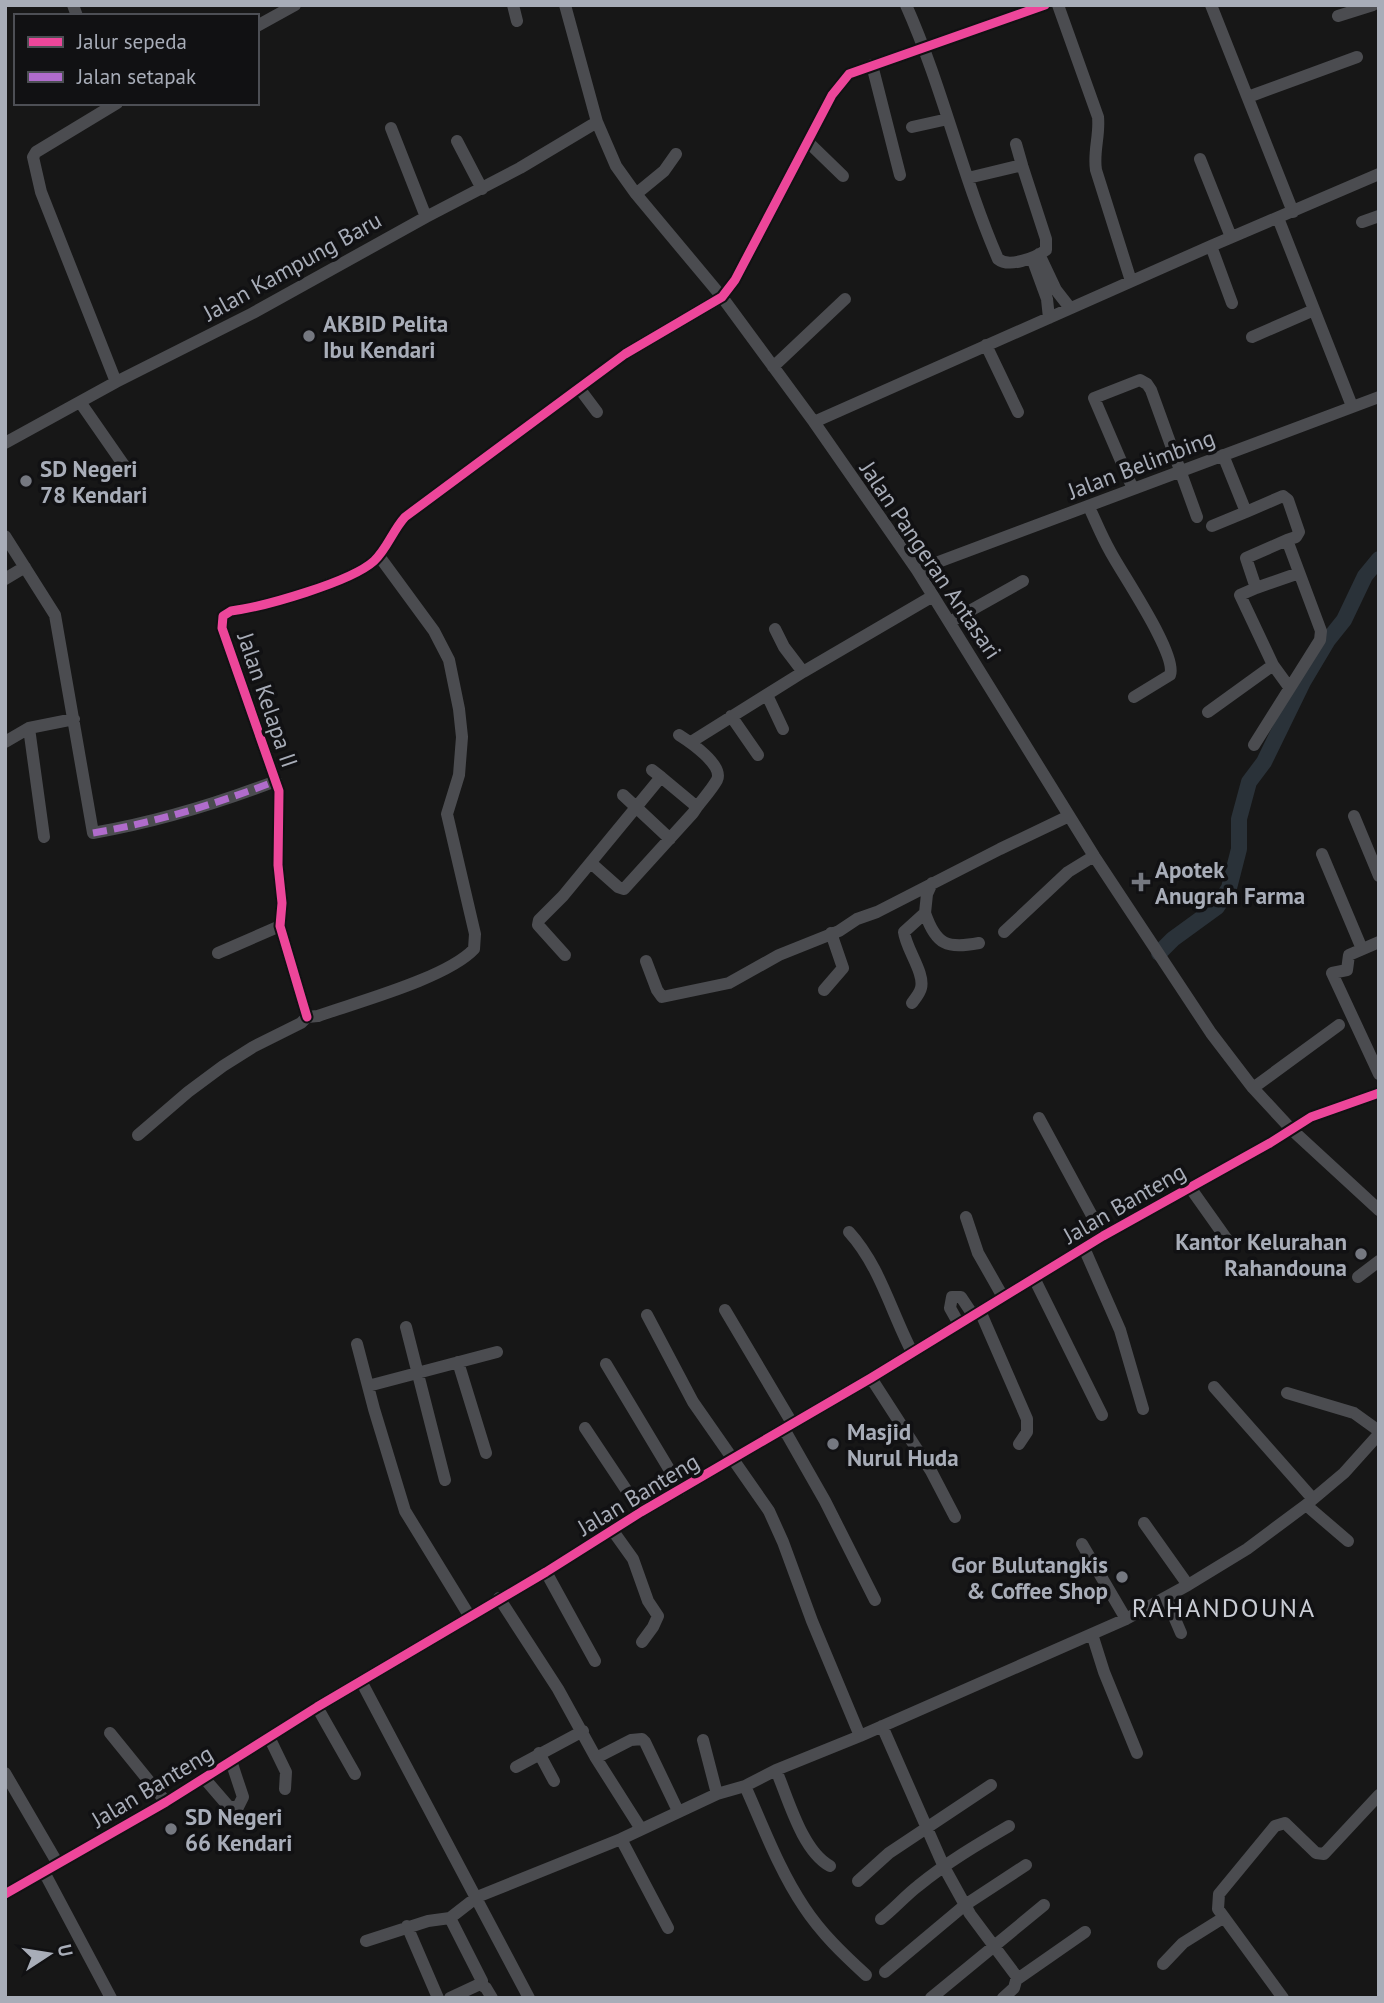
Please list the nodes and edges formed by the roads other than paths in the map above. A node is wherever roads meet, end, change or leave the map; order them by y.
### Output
1 (295, 5) edge
2 (513, 5) edge
3 (565, 5) edge
4 (906, 5) edge
5 (1045, 5) edge
6 (1058, 5) edge
7 (1211, 5) edge
8 (1373, 5) edge
9 (1338, 16) dead end
10 (517, 21) dead end
11 (259, 25) edge
12 (924, 46) junction
13 (1357, 57) dead end
14 (872, 65) junction
15 (1248, 97) junction
16 (111, 105) edge
17 (948, 119) junction
18 (597, 121) junction
19 (912, 127) dead end
20 (391, 128) dead end
21 (457, 141) dead end
22 (809, 143) junction
23 (1016, 144) dead end
24 (676, 154) dead end
25 (1200, 159) dead end
26 (1022, 165) junction
27 (1379, 174) edge
28 (900, 175) dead end
29 (843, 176) dead end
30 (968, 178) junction
31 (481, 189) junction
32 (636, 194) junction
33 (1293, 212) junction
34 (1379, 216) edge
35 (426, 217) junction
36 (1278, 218) junction
37 (1362, 222) dead end
38 (1231, 237) junction
39 (1211, 246) junction
40 (1035, 256) junction
41 (1131, 281) junction
42 (722, 297) junction
43 (845, 299) dead end
44 (1232, 303) dead end
45 (1070, 308) junction
46 (1314, 310) junction
47 (1049, 318) junction
48 (1252, 337) dead end
49 (986, 345) junction
50 (773, 367) junction
51 (116, 382) junction
52 (579, 388) junction
53 (1379, 397) edge
54 (80, 402) junction
55 (1352, 406) junction
56 (597, 412) dead end
57 (1018, 412) dead end
58 (814, 422) junction
59 (5, 443) edge
60 (1223, 455) junction
61 (1180, 471) junction
62 (130, 474) dead end
63 (1133, 489) junction
64 (1089, 507) junction
65 (1246, 512) junction
66 (1198, 517) dead end
67 (1213, 526) dead end
68 (5, 536) edge
69 (1287, 540) junction
70 (379, 556) junction
71 (25, 567) junction
72 (917, 570) junction
73 (1299, 573) junction
74 (5, 579) edge
75 (1023, 581) dead end
76 (1256, 588) junction
77 (933, 596) junction
78 (950, 622) junction
79 (775, 629) dead end
80 (1273, 666) junction
81 (803, 672) junction
82 (1289, 687) junction
83 (767, 695) junction
84 (1135, 696) dead end
85 (1208, 712) dead end
86 (731, 716) junction
87 (74, 719) junction
88 (29, 728) junction
89 (783, 729) dead end
90 (5, 742) edge
91 (1254, 745) dead end
92 (758, 755) dead end
93 (276, 781) junction
94 (623, 795) dead end
95 (638, 807) junction
96 (697, 807) junction
97 (1069, 816) junction
98 (1354, 816) dead end
99 (44, 837) dead end
100 (670, 839) junction
101 (1322, 854) dead end
102 (1094, 856) junction
103 (591, 863) junction
104 (1379, 876) edge
105 (932, 883) junction
106 (925, 914) junction
107 (281, 926) junction
108 (1004, 932) dead end
109 (831, 933) junction
110 (1379, 942) edge
111 (979, 943) dead end
112 (1362, 949) junction
113 (218, 953) dead end
114 (565, 955) dead end
115 (646, 961) dead end
116 (824, 990) dead end
117 (912, 1003) dead end
118 (307, 1017) junction
119 (1339, 1025) dead end
120 (1379, 1074) edge
121 (1253, 1088) junction
122 (1379, 1093) edge
123 (1039, 1118) dead end
124 (1291, 1129) junction
125 (138, 1135) dead end
126 (1189, 1186) junction
127 (1378, 1206) edge
128 (966, 1217) dead end
129 (849, 1232) dead end
130 (1103, 1236) junction
131 (1228, 1241) dead end
132 (1084, 1248) junction
133 (1379, 1261) edge
134 (1358, 1276) dead end
135 (1034, 1278) junction
136 (1003, 1297) junction
137 (725, 1311) dead end
138 (977, 1313) junction
139 (647, 1315) dead end
140 (960, 1324) junction
141 (406, 1328) dead end
142 (358, 1344) dead end
143 (497, 1352) dead end
144 (912, 1352) junction
145 (458, 1362) junction
146 (606, 1364) dead end
147 (418, 1373) junction
148 (871, 1378) junction
149 (368, 1386) junction
150 (1214, 1387) dead end
151 (1287, 1393) dead end
152 (1143, 1409) dead end
153 (1102, 1415) dead end
154 (788, 1426) junction
155 (585, 1428) dead end
156 (1379, 1433) edge
157 (1019, 1444) dead end
158 (486, 1453) dead end
159 (733, 1460) junction
160 (445, 1480) dead end
161 (681, 1489) junction
162 (1310, 1502) junction
163 (642, 1512) junction
164 (955, 1517) dead end
165 (1144, 1523) dead end
166 (613, 1531) junction
167 (1348, 1541) dead end
168 (1082, 1544) dead end
169 (546, 1572) junction
170 (1188, 1586) junction
171 (499, 1598) junction
172 (1166, 1598) junction
173 (875, 1600) dead end
174 (470, 1616) junction
175 (1126, 1619) junction
176 (1181, 1633) dead end
177 (1093, 1634) junction
178 (642, 1642) dead end
179 (595, 1661) dead end
180 (361, 1681) junction
181 (317, 1707) junction
182 (882, 1726) junction
183 (583, 1731) junction
184 (110, 1733) dead end
185 (860, 1736) junction
186 (269, 1737) junction
187 (703, 1740) dead end
188 (539, 1753) junction
189 (1137, 1753) dead end
190 (596, 1758) junction
191 (231, 1761) junction
192 (516, 1766) dead end
193 (776, 1770) junction
194 (5, 1773) edge
195 (355, 1774) dead end
196 (204, 1778) junction
197 (554, 1781) dead end
198 (991, 1784) dead end
199 (745, 1786) junction
200 (285, 1789) dead end
201 (718, 1794) junction
202 (1379, 1795) edge
203 (166, 1802) junction
204 (678, 1811) junction
205 (1009, 1825) dead end
206 (926, 1826) junction
207 (641, 1829) junction
208 (621, 1839) junction
209 (58, 1864) junction
210 (1026, 1865) dead end
211 (830, 1866) dead end
212 (944, 1867) junction
213 (44, 1872) junction
214 (858, 1881) dead end
215 (5, 1894) edge
216 (477, 1897) junction
217 (965, 1905) junction
218 (1044, 1905) dead end
219 (450, 1918) junction
220 (1223, 1918) junction
221 (881, 1919) dead end
222 (407, 1926) junction
223 (668, 1928) dead end
224 (1085, 1932) dead end
225 (366, 1941) dead end
226 (994, 1946) junction
227 (1163, 1964) dead end
228 (885, 1972) dead end
229 (866, 1975) dead end
230 (1016, 1980) junction
231 (480, 1984) junction
232 (111, 1998) edge
233 (438, 1998) edge
234 (450, 1998) edge
235 (492, 1998) edge
236 (529, 1998) edge
237 (931, 1998) edge
238 (1003, 1998) edge
239 (1283, 1998) edge

1 - 11 street
2 - 10 street
3 - 18 street, Jalan Pangeran Antasari
4 - 12 street
5 - 12 street
6 - 41 street
7 - 15 street
8 - 9 street
12 - 14 street
12 - 17 street
13 - 15 street
14 - 22 street
14 - 28 street
15 - 33 street
16 - 51 street
17 - 19 street
17 - 30 street
18 - 31 street, Jalan Kampung Baru
18 - 32 street, Jalan Pangeran Antasari
20 - 35 street
21 - 31 street
22 - 29 street
22 - 42 street
23 - 26 street
24 - 32 street
25 - 38 street
26 - 30 street
26 - 40 street
27 - 33 street
30 - 40 street
31 - 35 street, Jalan Kampung Baru
32 - 42 street, Jalan Pangeran Antasari
33 - 36 street
34 - 37 street
35 - 51 street, Jalan Kampung Baru
36 - 38 street
36 - 46 street
38 - 39 street
39 - 41 street
39 - 44 street
40 - 45 street
40 - 47 street
41 - 45 street
42 - 50 street, Jalan Pangeran Antasari
42 - 52 street, Jalan Kelapa II
43 - 50 street
45 - 47 street
46 - 48 street
46 - 55 street
47 - 49 street
49 - 57 street
49 - 58 street
50 - 58 street, Jalan Pangeran Antasari
51 - 54 street, Jalan Kampung Baru
52 - 56 street
52 - 70 street, Jalan Kelapa II
53 - 55 street, Jalan Belimbing
54 - 59 street, Jalan Kampung Baru
54 - 62 street
55 - 60 street, Jalan Belimbing
58 - 72 street, Jalan Pangeran Antasari
60 - 61 street, Jalan Belimbing
60 - 65 street
61 - 63 street, Jalan Belimbing
61 - 63 street
61 - 66 street
63 - 64 street, Jalan Belimbing
64 - 72 street, Jalan Belimbing
64 - 84 street
65 - 67 street
65 - 69 street
68 - 71 street
69 - 73 street
69 - 76 street
70 - 93 street, Jalan Kelapa II
70 - 118 street
71 - 74 street
71 - 87 street
72 - 77 street, Jalan Pangeran Antasari
73 - 76 street
73 - 82 street
75 - 78 street
76 - 80 street
77 - 78 street, Jalan Pangeran Antasari
77 - 81 street
78 - 97 street, Jalan Pangeran Antasari
79 - 81 street
80 - 82 street
80 - 85 street
81 - 83 street
82 - 91 street
83 - 86 street
83 - 89 street
86 - 92 street
86 - 96 street
87 - 88 street
87 - 93 street
88 - 90 street
88 - 99 street
93 - 107 street, Jalan Kelapa II
94 - 95 street
95 - 96 street
95 - 100 street
95 - 103 street
96 - 100 street
97 - 102 street, Jalan Pangeran Antasari
97 - 105 street
98 - 104 street
100 - 103 street
101 - 112 street
102 - 108 street
102 - 121 street, Jalan Pangeran Antasari
103 - 114 street
105 - 106 street
105 - 109 street
106 - 111 street
106 - 117 street
107 - 113 street
107 - 118 street, Jalan Kelapa II
109 - 115 street
109 - 116 street
110 - 112 street
112 - 120 street
118 - 125 street
119 - 121 street
121 - 124 street, Jalan Pangeran Antasari
122 - 124 street, Jalan Banteng
123 - 130 street
124 - 126 street, Jalan Banteng
124 - 127 street, Jalan Pangeran Antasari
126 - 130 street, Jalan Banteng
126 - 131 street
128 - 136 street
129 - 144 street
130 - 132 street, Jalan Banteng
132 - 135 street, Jalan Banteng
132 - 152 street
133 - 134 street
135 - 136 street, Jalan Banteng
135 - 153 street
136 - 138 street, Jalan Banteng
137 - 154 street
138 - 140 street, Jalan Banteng
138 - 140 street
138 - 157 street
139 - 159 street
140 - 144 street, Jalan Banteng
141 - 147 street
142 - 149 street
143 - 145 street
144 - 148 street, Jalan Banteng
145 - 147 street
145 - 158 street
146 - 161 street
147 - 149 street
147 - 160 street
148 - 154 street, Jalan Banteng
148 - 164 street
149 - 174 street
150 - 162 street
151 - 156 street
154 - 159 street, Jalan Banteng
154 - 173 street
155 - 163 street
156 - 162 street
159 - 161 street, Jalan Banteng
159 - 185 street
161 - 163 street, Jalan Banteng
162 - 167 street
162 - 170 street
163 - 166 street, Jalan Banteng
165 - 170 street
166 - 169 street, Jalan Banteng
166 - 178 street
168 - 175 street
169 - 171 street, Jalan Banteng
169 - 179 street
170 - 172 street
171 - 174 street, Jalan Banteng
171 - 183 street
172 - 175 street
172 - 176 street
174 - 180 street, Jalan Banteng
175 - 177 street
177 - 182 street
177 - 189 street
180 - 181 street, Jalan Banteng
180 - 216 street
181 - 186 street, Jalan Banteng
181 - 195 street
182 - 185 street
182 - 206 street
183 - 188 street
183 - 190 street
184 - 203 street
185 - 193 street
186 - 191 street, Jalan Banteng
186 - 200 street
187 - 201 street
188 - 192 street
188 - 197 street
190 - 204 street
190 - 207 street
191 - 196 street, Jalan Banteng
191 - 196 street
193 - 199 street
193 - 211 street
194 - 209 street
196 - 203 street, Jalan Banteng
198 - 206 street
199 - 201 street
199 - 229 street
201 - 204 street
202 - 220 street
203 - 209 street, Jalan Banteng
204 - 207 street
205 - 212 street
206 - 212 street
206 - 214 street
207 - 208 street
208 - 216 street
208 - 223 street
209 - 213 street, Jalan Banteng
210 - 217 street
212 - 217 street
212 - 221 street
213 - 215 street, Jalan Banteng
213 - 232 street
216 - 219 street
216 - 236 street
217 - 226 street
217 - 228 street
218 - 226 street
219 - 222 street
219 - 231 street
220 - 227 street
220 - 239 street
222 - 225 street
222 - 233 street
224 - 230 street
226 - 230 street
226 - 237 street
230 - 238 street
231 - 234 street
231 - 235 street

